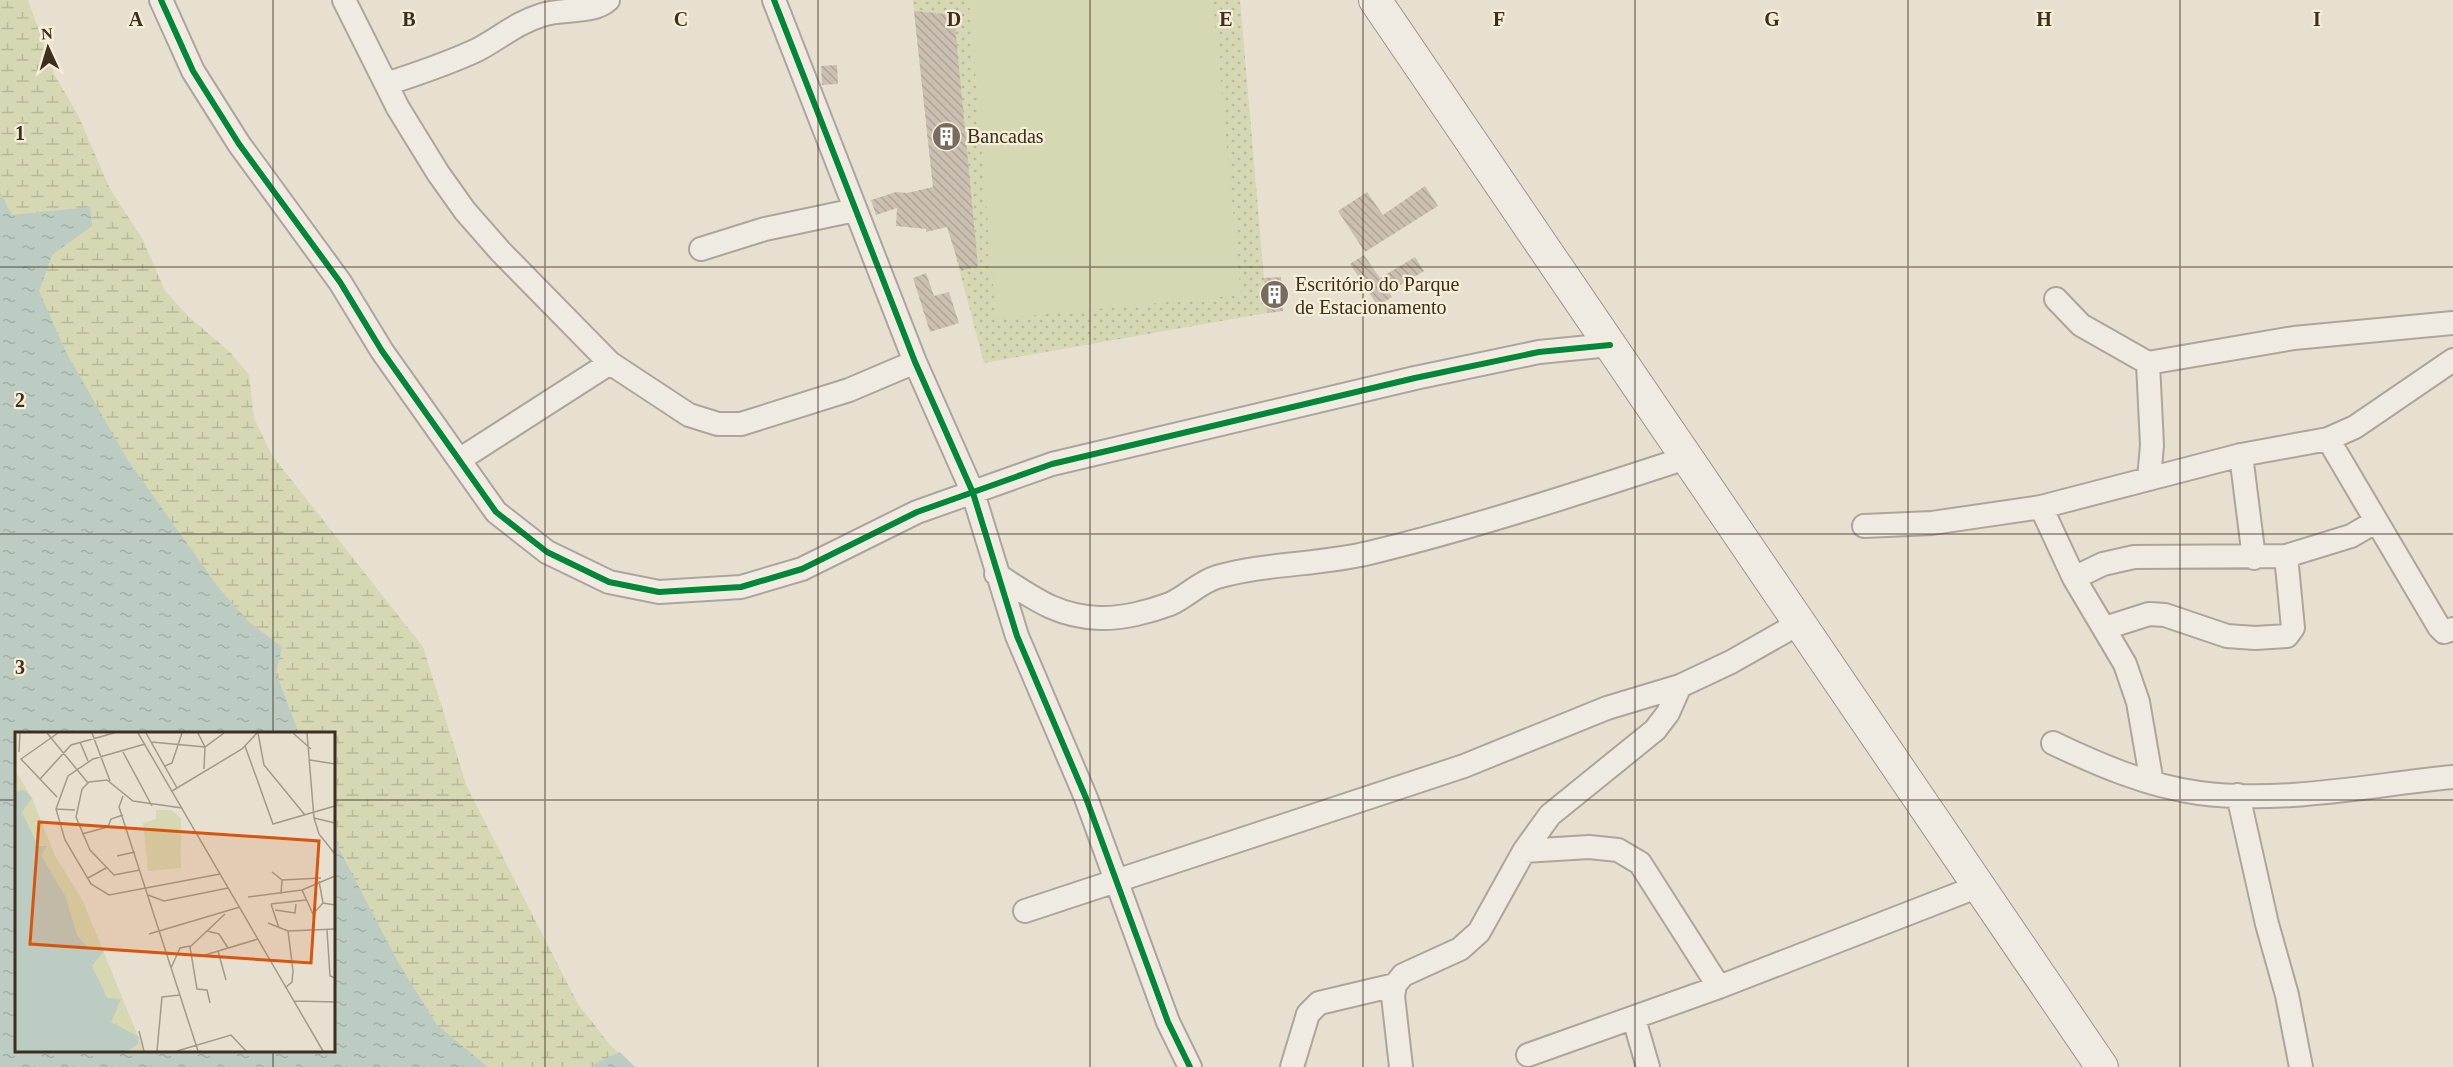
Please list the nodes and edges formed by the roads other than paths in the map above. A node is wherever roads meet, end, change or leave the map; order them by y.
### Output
1 (161, 0) edge
2 (344, 0) edge
3 (608, 0) edge
4 (774, 0) edge
5 (1376, 0) edge
6 (386, 84) junction
7 (855, 210) junction
8 (701, 249) dead end
9 (2056, 299) dead end
10 (2453, 323) edge
11 (1610, 345) junction
12 (2453, 360) edge
13 (915, 362) junction
14 (610, 363) junction
15 (2148, 363) junction
16 (2328, 439) junction
17 (2241, 455) junction
18 (1686, 458) junction
19 (459, 460) junction
20 (2149, 479) junction
21 (973, 493) junction
22 (2041, 507) junction
23 (2375, 522) junction
24 (1864, 526) dead end
25 (2286, 556) junction
26 (2253, 558) junction
27 (996, 574) junction
28 (2074, 578) junction
29 (1798, 624) junction
30 (2105, 628) junction
31 (2453, 629) edge
32 (1680, 687) junction
33 (2053, 743) dead end
34 (2453, 777) edge
35 (2152, 783) junction
36 (2238, 795) junction
37 (1524, 851) junction
38 (1118, 882) junction
39 (1979, 886) junction
40 (1025, 911) dead end
41 (1395, 985) junction
42 (1719, 987) junction
43 (1634, 1019) junction
44 (1528, 1055) dead end
45 (1190, 1067) edge
46 (1293, 1067) edge
47 (1401, 1067) edge
48 (1648, 1067) edge
49 (2102, 1067) edge
50 (2301, 1067) edge

1 - 19 street
2 - 6 street
3 - 6 street
4 - 7 street
5 - 11 main road
6 - 14 street
7 - 8 street
7 - 13 street
9 - 15 street
10 - 15 street
11 - 18 main road
11 - 21 street
12 - 16 street
13 - 14 street
13 - 21 street
14 - 19 street
15 - 20 street
16 - 17 street
16 - 23 street
17 - 20 street
17 - 26 street
18 - 27 street
18 - 29 main road
19 - 21 street
20 - 22 street
21 - 27 street
22 - 24 street
22 - 28 street
23 - 25 street
23 - 31 street
25 - 26 street
25 - 30 street
26 - 28 street
27 - 38 street
28 - 30 street
29 - 32 street
29 - 39 main road
30 - 35 street
32 - 37 street
32 - 38 street
33 - 35 street
34 - 36 street
35 - 36 street
36 - 50 street
37 - 41 street
37 - 42 street
38 - 40 street
38 - 45 street
39 - 42 street
39 - 49 main road
41 - 46 street
41 - 47 street
42 - 43 street
43 - 44 street
43 - 48 street

